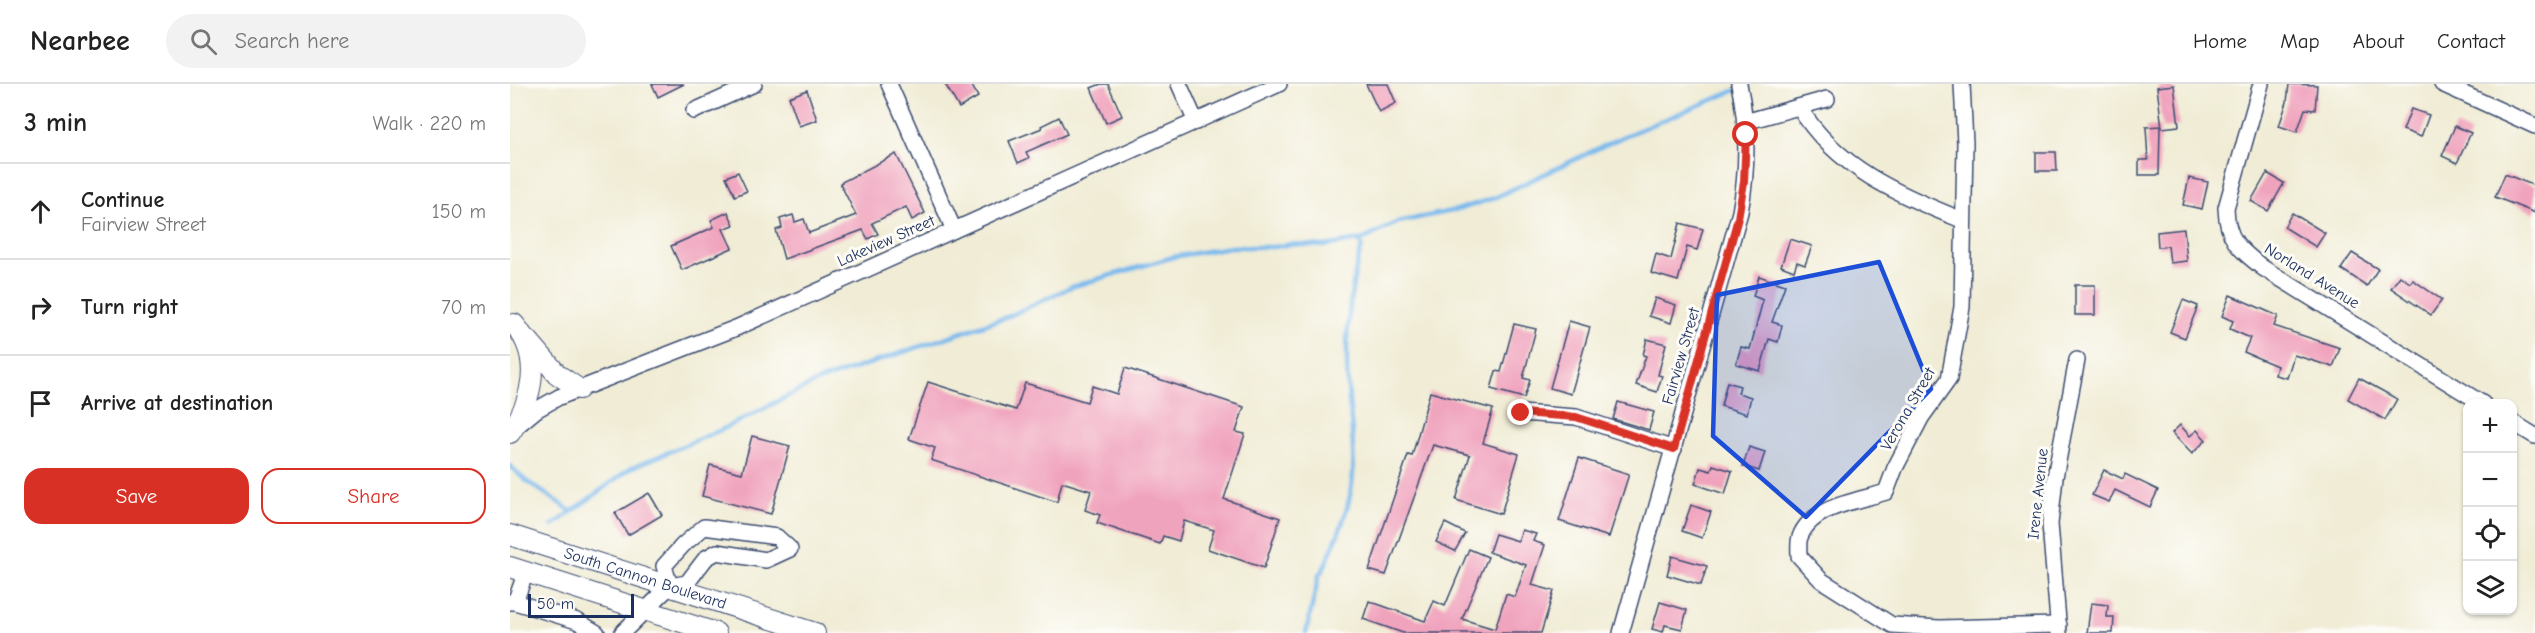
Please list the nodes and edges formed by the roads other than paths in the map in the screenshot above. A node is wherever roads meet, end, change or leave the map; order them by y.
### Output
1 (754, 84) edge
2 (889, 84) edge
3 (1179, 84) edge
4 (1280, 84) edge
5 (1962, 84) edge
6 (2261, 84) edge
7 (2442, 84) edge
8 (1740, 90) edge
9 (1827, 99) dead end
10 (1799, 107) junction
11 (694, 111) dead end
12 (1196, 122) junction
13 (1745, 122) junction
14 (2535, 126) edge
15 (1962, 220) junction
16 (954, 230) junction
17 (512, 322) edge
18 (2077, 360) dead end
19 (579, 389) junction
20 (2475, 399) edge
21 (1521, 413) dead end
22 (2517, 425) edge
23 (510, 433) edge
24 (2535, 436) edge
25 (1674, 449) junction
26 (510, 535) edge
27 (518, 569) edge
28 (670, 586) junction
29 (512, 602) edge
30 (646, 610) junction
31 (2059, 629) edge
32 (597, 633) edge
33 (622, 633) edge
34 (716, 633) edge
35 (815, 633) edge
36 (1621, 633) edge

1 - 11 street
2 - 16 street
3 - 12 street
4 - 12 street, Lakeview Street
5 - 15 street, Verona Street
6 - 20 street, Norland Avenue
7 - 14 street
8 - 13 street, Fairview Street
9 - 10 street
10 - 13 street
10 - 15 street
12 - 16 street, Lakeview Street
13 - 25 street, Fairview Street
15 - 31 street, Verona Street
16 - 19 street, Lakeview Street
17 - 19 main road
17 - 23 main road
18 - 31 street, Irene Avenue
19 - 23 street, Lakeview Street
21 - 25 street
22 - 24 street
25 - 36 street, Fairview Street
26 - 28 main road, South Cannon Boulevard
27 - 29 street
27 - 30 main road, South Cannon Boulevard
28 - 28 street
28 - 30 street
28 - 35 main road, South Cannon Boulevard
29 - 32 street
30 - 33 street
30 - 34 main road, South Cannon Boulevard

